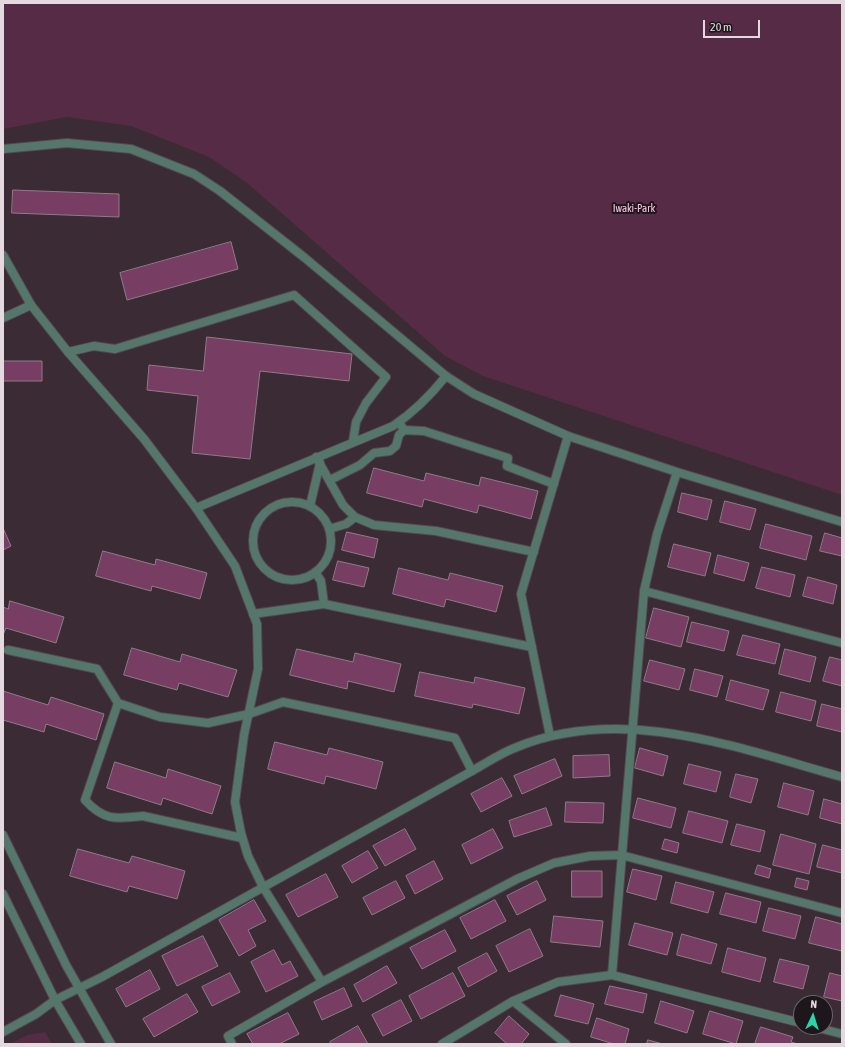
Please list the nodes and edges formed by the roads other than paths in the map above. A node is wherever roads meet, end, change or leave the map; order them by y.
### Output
1 (3, 149) edge
2 (3, 255) edge
3 (31, 305) junction
4 (3, 318) edge
5 (68, 352) junction
6 (446, 376) junction
7 (399, 422) junction
8 (404, 430) junction
9 (568, 436) junction
10 (353, 441) junction
11 (318, 460) junction
12 (677, 472) junction
13 (330, 480) junction
14 (554, 484) junction
15 (310, 506) junction
16 (196, 508) junction
17 (354, 517) junction
18 (842, 522) edge
19 (330, 529) junction
20 (534, 552) junction
21 (315, 572) junction
22 (644, 591) junction
23 (324, 604) junction
24 (253, 614) junction
25 (842, 643) edge
26 (532, 646) junction
27 (8, 650) dead end
28 (118, 703) junction
29 (249, 714) junction
30 (632, 728) junction
31 (550, 736) junction
32 (472, 771) junction
33 (842, 777) edge
34 (3, 835) edge
35 (242, 838) junction
36 (621, 855) junction
37 (263, 887) junction
38 (3, 894) edge
39 (842, 912) edge
40 (612, 975) junction
41 (322, 982) junction
42 (78, 988) junction
43 (55, 1000) junction
44 (513, 1001) junction
45 (793, 1021) edge
46 (3, 1032) edge
47 (81, 1044) edge
48 (111, 1044) edge
49 (232, 1044) edge
50 (442, 1044) edge
51 (566, 1044) edge

1 - 6 street
2 - 3 street
3 - 4 street
3 - 5 street
5 - 10 street
5 - 16 street
6 - 7 street
6 - 9 street
7 - 8 street
7 - 10 street
8 - 13 street
8 - 14 street
9 - 12 street
9 - 14 street
10 - 11 street
11 - 13 street
11 - 15 street
11 - 16 street
12 - 18 street
12 - 22 street
13 - 17 street
14 - 20 street
15 - 19 street
15 - 21 street
16 - 24 street
17 - 19 street
17 - 20 street
19 - 21 street
20 - 26 street
21 - 23 street
22 - 25 street
22 - 30 street
23 - 24 street
23 - 26 street
24 - 29 street
26 - 31 street
27 - 28 street
28 - 29 street
28 - 35 street
29 - 32 street
29 - 35 street
30 - 31 street
30 - 33 street
30 - 36 street
31 - 32 street
32 - 37 street
34 - 42 street
35 - 37 street
36 - 39 street
36 - 40 street
36 - 41 street
37 - 41 street
37 - 42 street
38 - 43 street
40 - 44 street
40 - 45 street
41 - 49 street
42 - 43 street
42 - 48 street
43 - 46 street
43 - 47 street
44 - 50 street
44 - 51 street

